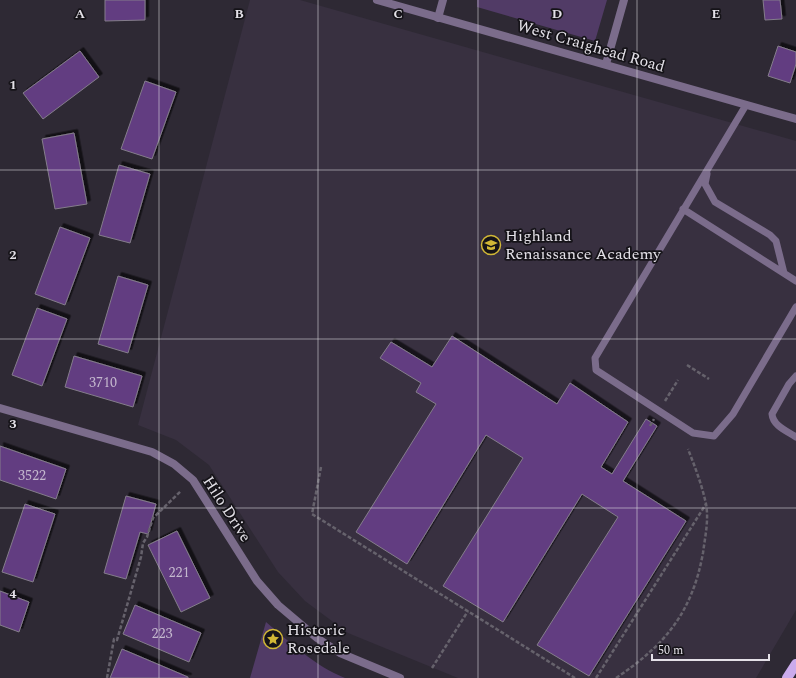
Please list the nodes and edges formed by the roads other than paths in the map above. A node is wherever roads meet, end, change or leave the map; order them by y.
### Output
1 (377, 0) edge
2 (443, 0) edge
3 (624, 0) edge
4 (438, 18) junction
5 (606, 64) junction
6 (746, 105) junction
7 (796, 119) edge
8 (709, 166) junction
9 (683, 209) junction
10 (784, 273) junction
11 (796, 281) edge
12 (796, 307) edge
13 (796, 376) edge
14 (0, 408) edge
15 (796, 437) edge
16 (796, 664) edge
17 (400, 678) edge
18 (787, 678) edge

1 - 4 street, West Craighead Road
2 - 4 street
3 - 5 street
4 - 5 street, West Craighead Road
5 - 6 street, West Craighead Road
6 - 7 street, West Craighead Road
6 - 8 lane
8 - 9 lane
8 - 10 lane
9 - 10 lane
9 - 12 lane
10 - 11 lane
13 - 15 lane
14 - 17 street, Hilo Drive
16 - 18 main road

